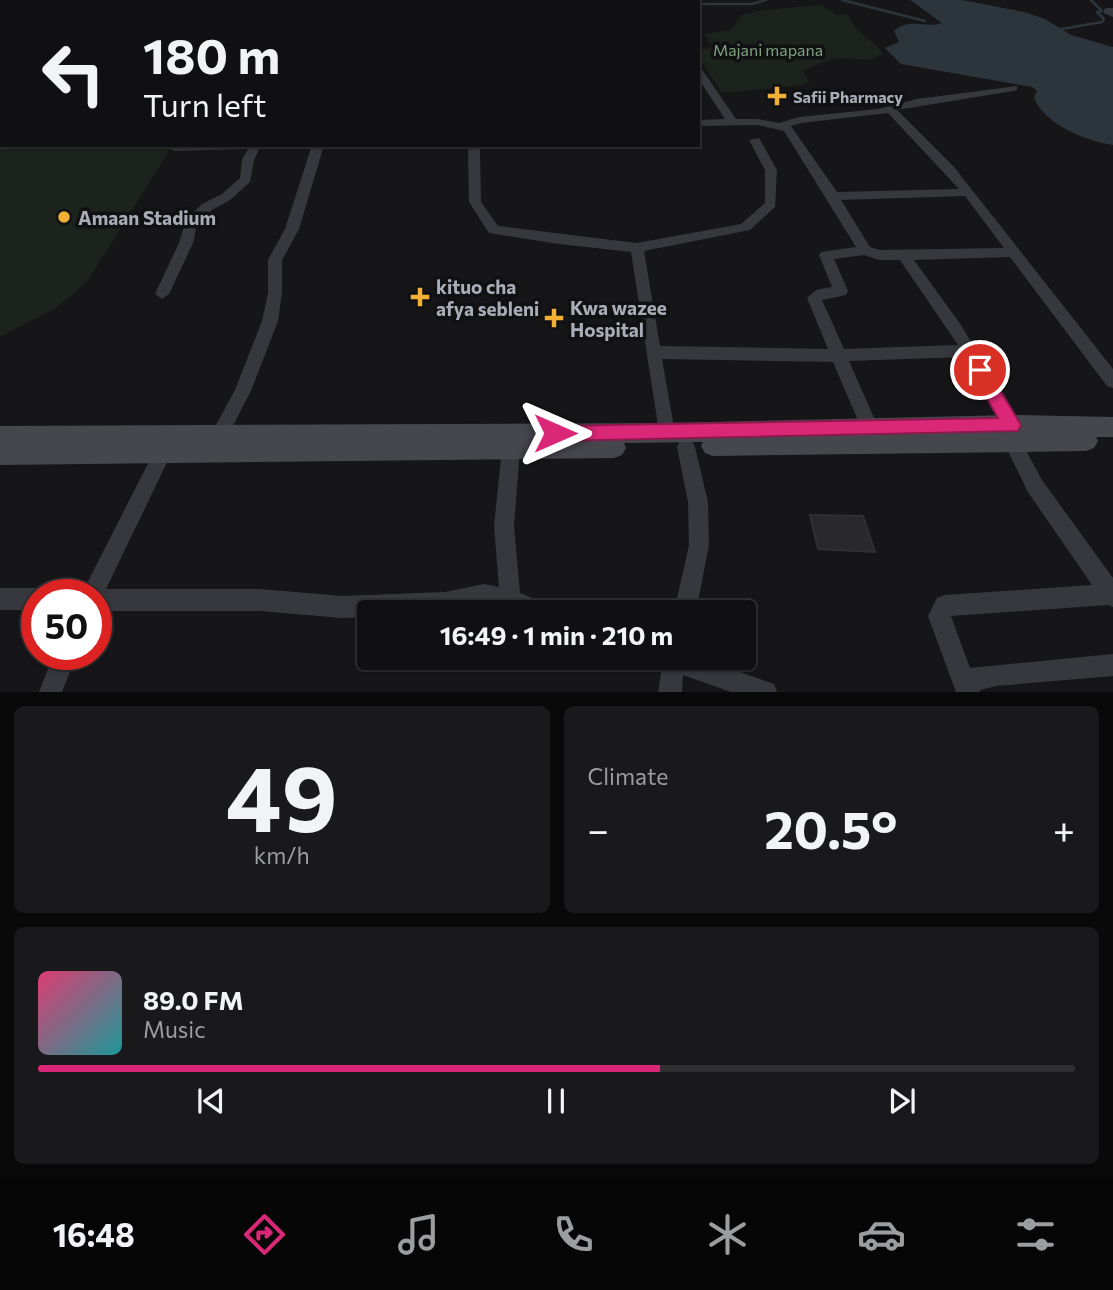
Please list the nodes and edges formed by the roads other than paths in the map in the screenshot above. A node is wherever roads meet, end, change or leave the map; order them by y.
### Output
1 (1104, 0) edge
2 (1113, 10) edge
3 (700, 73) edge
4 (1013, 88) dead end
5 (890, 109) junction
6 (732, 121) junction
7 (700, 122) edge
8 (782, 126) junction
9 (755, 140) dead end
10 (208, 147) edge
11 (254, 147) edge
12 (317, 147) edge
13 (174, 148) dead end
14 (474, 149) dead end
15 (968, 192) junction
16 (833, 196) junction
17 (638, 248) junction
18 (865, 250) junction
19 (1015, 252) junction
20 (904, 256) junction
21 (162, 294) dead end
22 (969, 351) junction
23 (654, 352) junction
24 (841, 356) junction
25 (1113, 381) edge
26 (869, 427) junction
27 (1113, 427) edge
28 (666, 433) junction
29 (1012, 433) junction
30 (220, 434) junction
31 (0, 436) edge
32 (1113, 441) edge
33 (686, 447) junction
34 (511, 449) junction
35 (163, 452) junction
36 (0, 454) edge
37 (100, 579) edge
38 (1111, 595) edge
39 (0, 599) edge
40 (21, 599) edge
41 (510, 599) joint
42 (112, 600) edge
43 (688, 600) edge
44 (1113, 665) edge
45 (59, 670) edge
46 (671, 670) edge
47 (704, 670) edge
48 (966, 686) edge
49 (50, 691) edge
50 (670, 691) edge
51 (766, 691) edge

1 - 2 street
3 - 6 street
4 - 5 street
5 - 8 street
5 - 15 street
6 - 7 street
6 - 8 street
8 - 16 street
9 - 17 street
10 - 13 street
11 - 21 street
12 - 30 street
14 - 17 street
15 - 16 street
15 - 19 street
16 - 18 street
17 - 23 street
18 - 20 street
18 - 24 street
19 - 20 street
19 - 25 street
20 - 22 street
22 - 24 street
22 - 29 street
23 - 24 street
23 - 28 street
24 - 26 street
26 - 28 main road
26 - 29 main road
27 - 29 main road
28 - 30 main road
29 - 32 main road
29 - 33 main road
29 - 38 street
30 - 31 main road
33 - 34 main road
33 - 43 street
34 - 35 main road
34 - 41 street
35 - 36 main road
35 - 37 street
38 - 48 street
39 - 40 street
41 - 42 street
44 - 48 street
45 - 49 street
46 - 50 street
47 - 51 street

